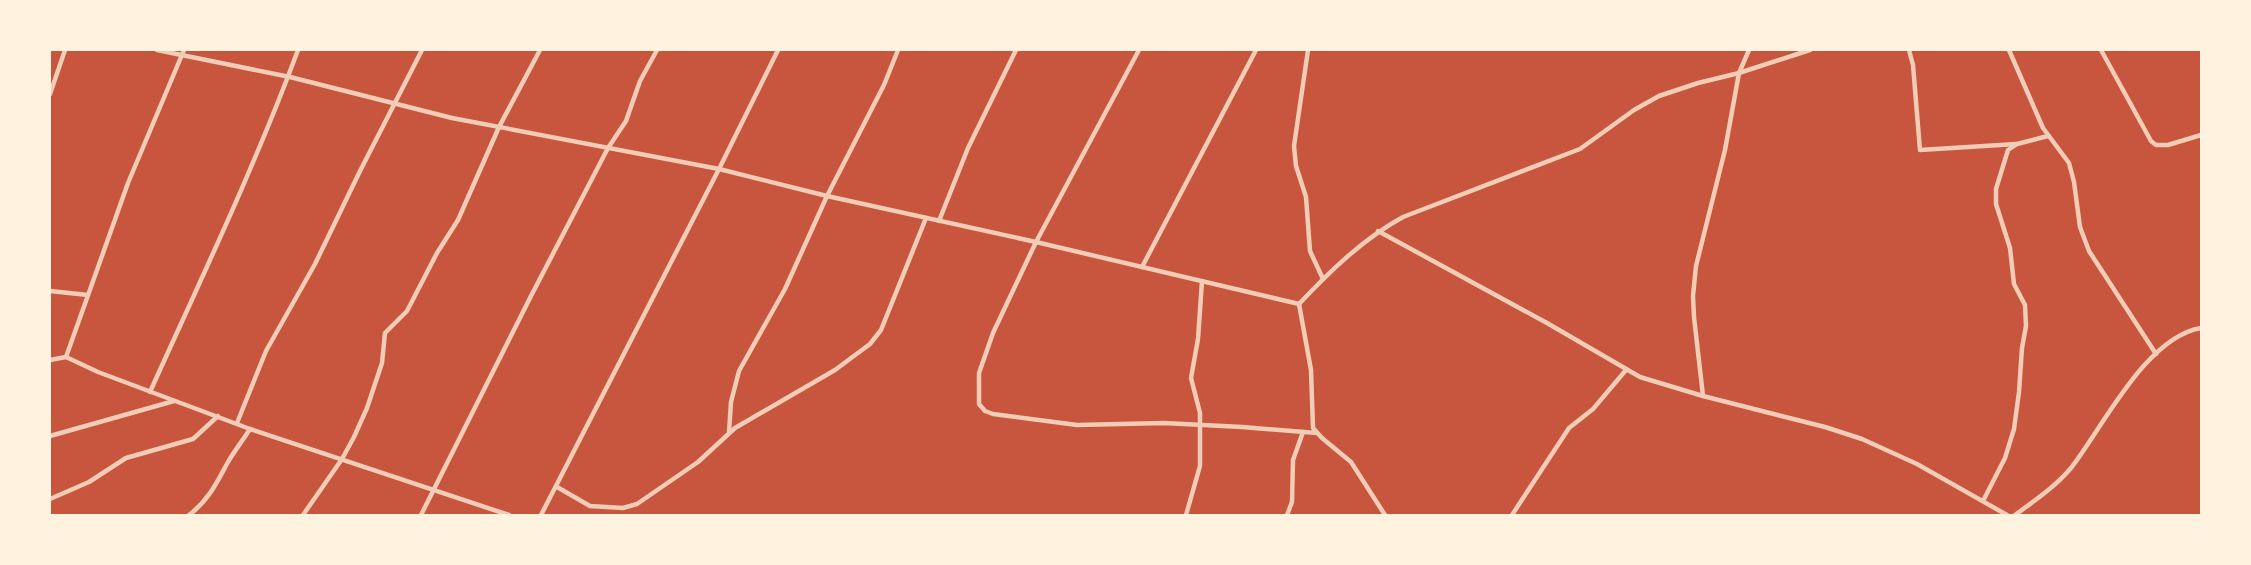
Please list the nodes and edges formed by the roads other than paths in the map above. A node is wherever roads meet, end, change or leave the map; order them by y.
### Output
1 (65, 50) edge
2 (157, 50) edge
3 (298, 50) edge
4 (422, 50) edge
5 (540, 50) edge
6 (657, 50) edge
7 (778, 50) edge
8 (898, 50) edge
9 (1016, 50) edge
10 (1139, 50) edge
11 (1256, 50) edge
12 (1308, 50) edge
13 (1750, 50) edge
14 (1810, 50) edge
15 (1909, 50) edge
16 (2009, 50) edge
17 (2101, 50) edge
18 (183, 53) edge
19 (1739, 73) junction
20 (290, 78) junction
21 (50, 94) edge
22 (396, 104) junction
23 (499, 127) junction
24 (2201, 135) edge
25 (2048, 136) junction
26 (2017, 144) junction
27 (608, 148) junction
28 (719, 169) junction
29 (827, 196) junction
30 (926, 218) junction
31 (939, 221) junction
32 (1378, 231) junction
33 (1036, 242) junction
34 (1142, 267) junction
35 (1323, 278) junction
36 (1202, 281) junction
37 (50, 290) edge
38 (88, 295) junction
39 (1299, 304) junction
40 (2201, 328) edge
41 (2156, 354) junction
42 (66, 357) junction
43 (50, 360) edge
44 (1626, 370) junction
45 (150, 392) junction
46 (1704, 396) junction
47 (175, 400) junction
48 (218, 416) junction
49 (237, 423) junction
50 (1201, 425) junction
51 (250, 429) junction
52 (729, 432) junction
53 (1303, 432) junction
54 (1317, 433) junction
55 (50, 436) edge
56 (342, 459) junction
57 (556, 487) junction
58 (434, 490) junction
59 (50, 499) edge
60 (1983, 501) junction
61 (1998, 510) junction
62 (189, 515) edge
63 (303, 515) edge
64 (421, 515) edge
65 (509, 515) edge
66 (541, 515) edge
67 (1186, 515) edge
68 (1287, 515) edge
69 (1385, 515) edge
70 (1512, 515) edge
71 (1994, 515) edge
72 (2007, 515) edge
73 (2015, 515) edge

1 - 21 street
2 - 18 street
3 - 20 street
4 - 22 street
5 - 23 street
6 - 27 street
7 - 28 street
8 - 29 street
9 - 31 street
10 - 33 street
11 - 34 street
12 - 35 street
13 - 19 street
14 - 19 street
15 - 26 street
16 - 25 street
17 - 24 street
18 - 20 street
18 - 38 street
19 - 32 street
19 - 46 street
20 - 22 street
20 - 45 street
22 - 23 street
22 - 49 street
23 - 27 street
23 - 56 street
25 - 26 street
25 - 41 street
26 - 60 street
27 - 28 street
27 - 58 street
28 - 29 street
28 - 57 street
29 - 30 street
29 - 52 street
30 - 31 street
30 - 52 street
31 - 33 street
32 - 35 street
32 - 44 street
33 - 34 street
33 - 50 street
34 - 36 street
35 - 39 street
36 - 39 street
36 - 50 street
37 - 38 street
38 - 42 street
39 - 54 street
40 - 41 street
41 - 73 street
42 - 43 street
42 - 45 street
44 - 46 street
44 - 70 street
45 - 47 street
46 - 60 street
47 - 48 street
47 - 55 street
48 - 49 street
48 - 59 street
49 - 51 street
50 - 53 street
50 - 67 street
51 - 56 street
51 - 62 street
52 - 57 street
53 - 54 street
53 - 68 street
54 - 69 street
56 - 58 street
56 - 63 street
57 - 66 street
58 - 64 street
58 - 65 street
60 - 61 street
61 - 71 street
61 - 72 street

